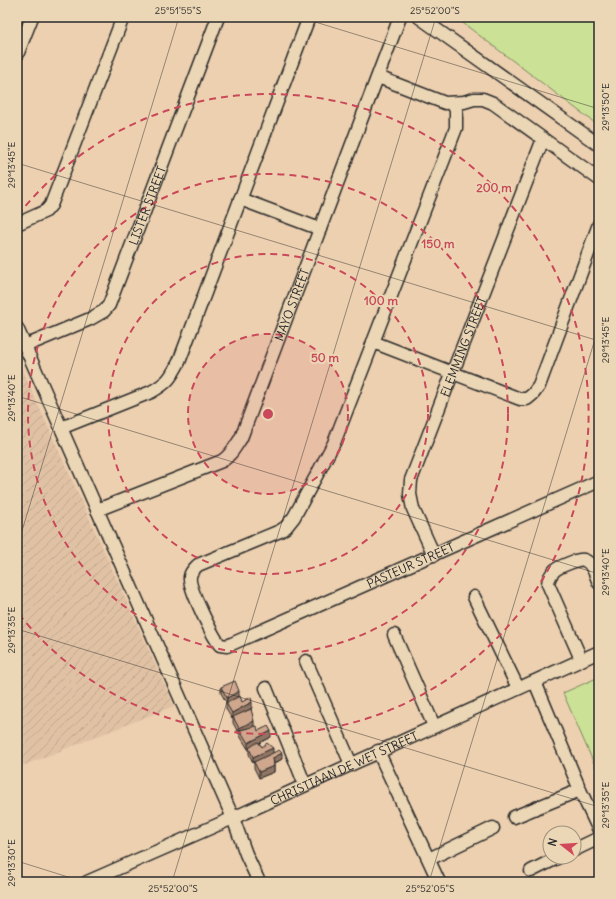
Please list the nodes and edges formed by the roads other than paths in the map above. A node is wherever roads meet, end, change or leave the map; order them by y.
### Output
1 (32, 17) edge
2 (123, 17) edge
3 (309, 17) edge
4 (400, 17) edge
5 (419, 17) edge
6 (215, 18) edge
7 (17, 56) edge
8 (378, 77) junction
9 (452, 103) junction
10 (543, 139) junction
11 (599, 145) edge
12 (599, 179) edge
13 (240, 200) junction
14 (17, 224) edge
15 (599, 224) edge
16 (320, 229) junction
17 (17, 328) edge
18 (373, 342) junction
19 (25, 346) junction
20 (452, 373) junction
21 (61, 428) junction
22 (599, 482) edge
23 (98, 510) junction
24 (434, 555) junction
25 (599, 583) edge
26 (474, 597) dead end
27 (394, 635) dead end
28 (599, 652) edge
29 (581, 659) junction
30 (306, 661) dead end
31 (535, 682) junction
32 (266, 688) dead end
33 (518, 688) junction
34 (434, 726) junction
35 (378, 751) junction
36 (351, 764) junction
37 (306, 785) junction
38 (580, 790) junction
39 (514, 817) dead end
40 (233, 818) junction
41 (493, 828) dead end
42 (599, 830) edge
43 (599, 838) edge
44 (582, 846) edge
45 (429, 859) junction
46 (543, 865) edge
47 (531, 871) dead end
48 (87, 882) edge
49 (259, 882) edge
50 (439, 882) edge

1 - 7 street
2 - 14 street
3 - 13 street
4 - 8 street, MAYO STREET
5 - 11 street
6 - 19 street, LISTER STREET
8 - 9 street
8 - 16 street, MAYO STREET
9 - 10 street
9 - 18 street
10 - 12 street
10 - 20 street, FLEMMING STREET
13 - 16 street
13 - 21 street
15 - 20 street
16 - 23 street, MAYO STREET
17 - 19 street
18 - 20 street
18 - 24 street, PASTEUR STREET
19 - 21 street
20 - 24 street, FLEMMING STREET
21 - 23 street
22 - 24 street, PASTEUR STREET
23 - 40 street
25 - 29 street
26 - 33 street
27 - 34 street
28 - 29 street, CHRISTIAAN DE WET STREET
29 - 31 street, CHRISTIAAN DE WET STREET
30 - 36 street
31 - 33 street, CHRISTIAAN DE WET STREET
31 - 38 street
32 - 37 street
33 - 34 street, CHRISTIAAN DE WET STREET
34 - 35 street, CHRISTIAAN DE WET STREET
35 - 36 street, CHRISTIAAN DE WET STREET
35 - 45 street
36 - 37 street, CHRISTIAAN DE WET STREET
37 - 40 street, CHRISTIAAN DE WET STREET
38 - 39 street
38 - 42 street
40 - 48 street, CHRISTIAAN DE WET STREET
40 - 49 street
41 - 45 street
43 - 44 street
45 - 50 street
46 - 47 street

